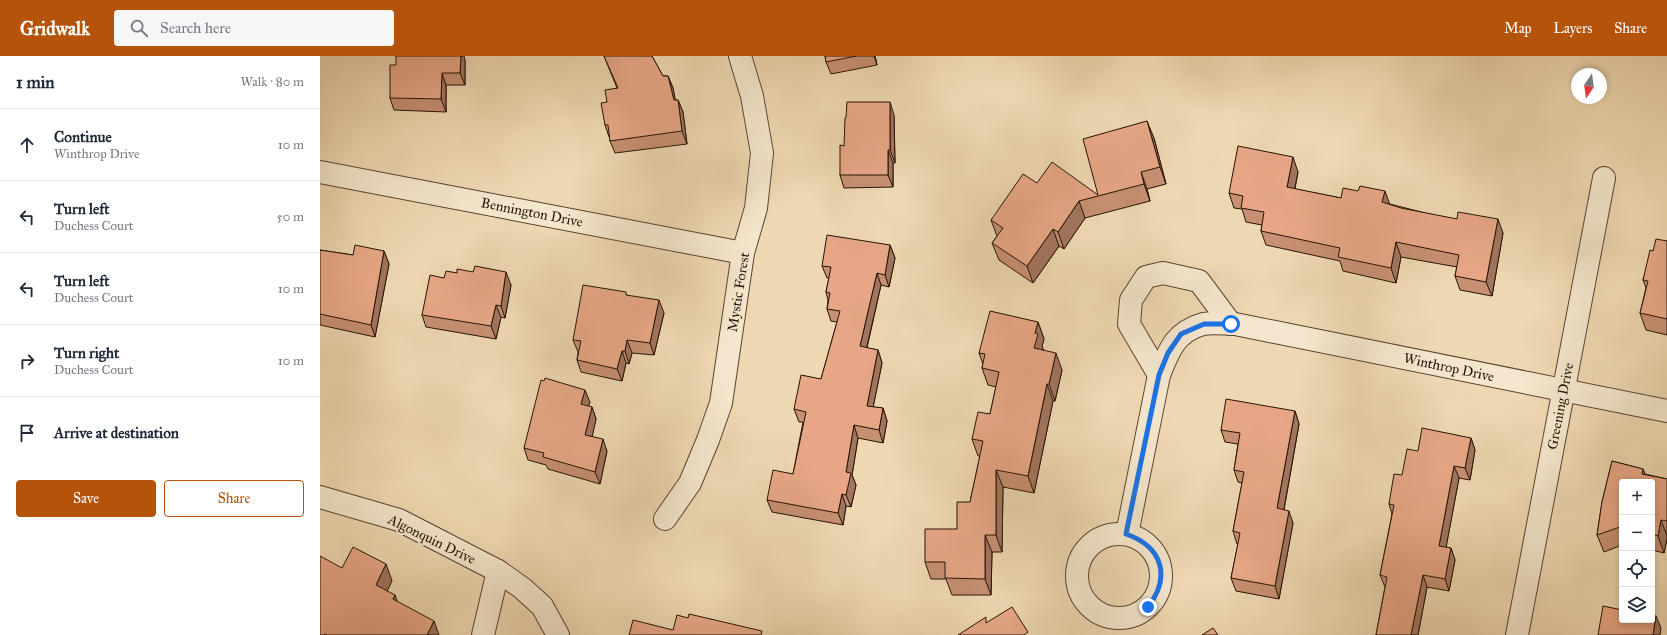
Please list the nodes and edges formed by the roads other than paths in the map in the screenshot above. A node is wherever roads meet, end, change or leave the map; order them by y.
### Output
1 (740, 56) edge
2 (320, 172) edge
3 (1604, 178) dead end
4 (743, 253) junction
5 (1231, 324) junction
6 (1159, 375) junction
7 (1563, 391) junction
8 (1667, 411) edge
9 (320, 497) edge
10 (665, 519) dead end
11 (1126, 534) dead end
12 (498, 571) junction
13 (483, 635) edge
14 (558, 635) edge
15 (1517, 635) edge

1 - 4 street, Mystic Forest
2 - 4 street, Bennington Drive
3 - 7 street, Greening Drive
4 - 10 street, Mystic Forest
5 - 6 street, Winthrop Drive
5 - 6 street
5 - 7 street, Winthrop Drive
6 - 11 street
7 - 8 street, Winthrop Drive
7 - 15 street, Greening Drive
9 - 12 street, Algonquin Drive
12 - 13 street
12 - 14 street, Algonquin Drive

